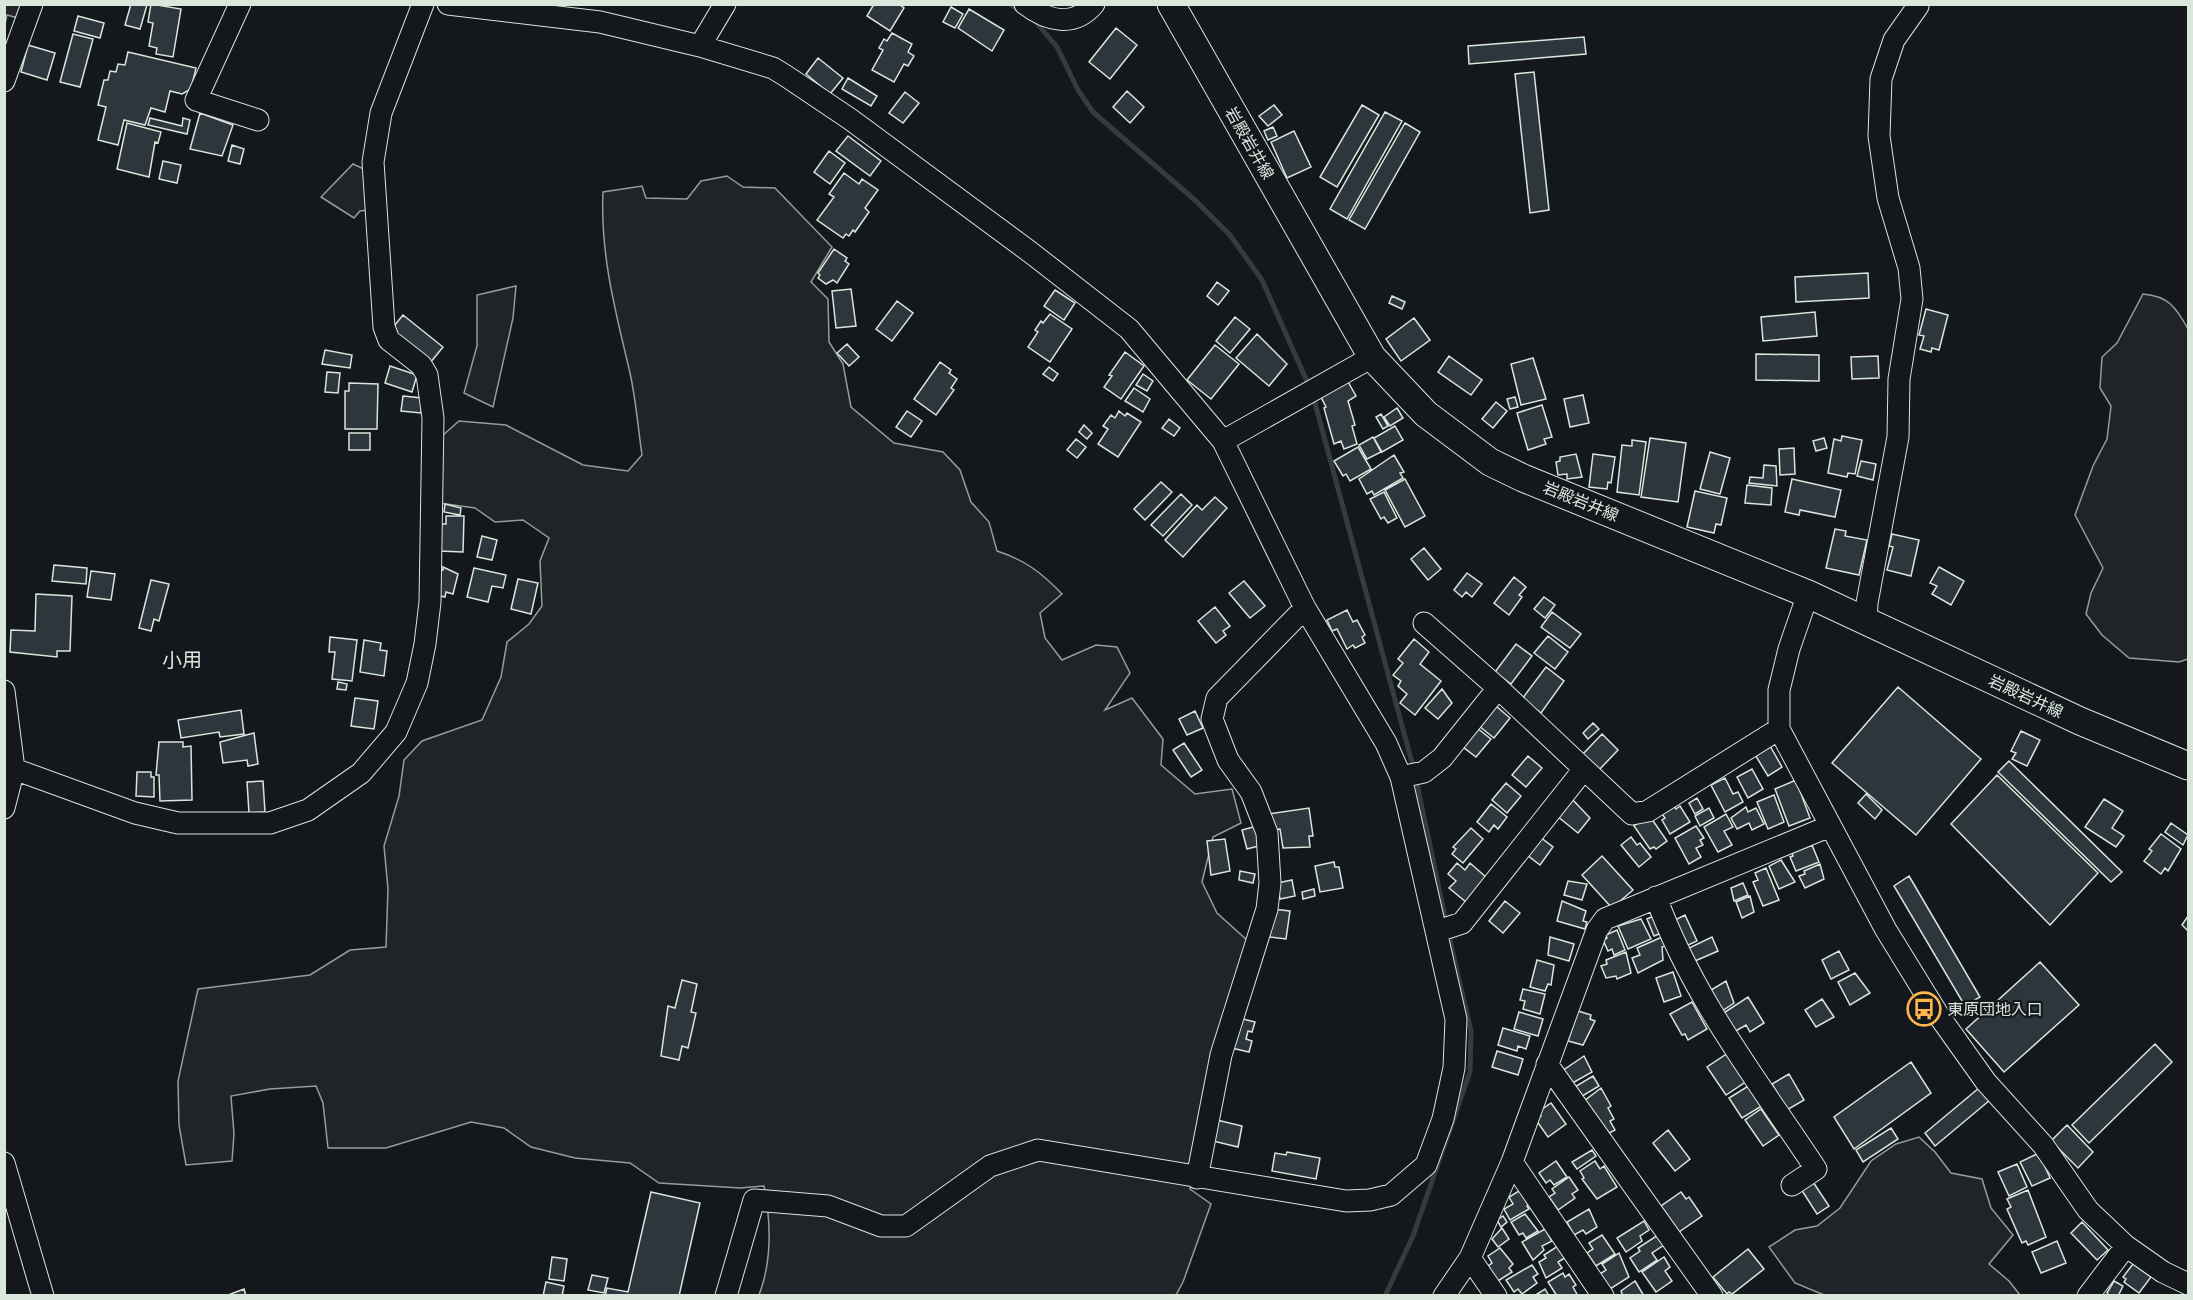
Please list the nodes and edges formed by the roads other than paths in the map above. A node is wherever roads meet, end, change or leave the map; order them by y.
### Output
1 (32, 4) edge
2 (240, 4) edge
3 (423, 4) edge
4 (448, 4) edge
5 (725, 4) edge
6 (1025, 4) edge
7 (1094, 4) edge
8 (1171, 4) edge
9 (1918, 6) edge
10 (700, 46) junction
11 (4, 81) edge
12 (258, 120) dead end
13 (1372, 357) junction
14 (1223, 441) junction
15 (1808, 594) junction
16 (1305, 608) junction
17 (1866, 621) junction
18 (1425, 623) dead end
19 (1498, 688) junction
20 (4, 691) edge
21 (1779, 729) junction
22 (2188, 766) edge
23 (14, 769) junction
24 (1584, 769) junction
25 (1401, 777) junction
26 (4, 808) edge
27 (1830, 826) junction
28 (1656, 897) junction
29 (1438, 931) junction
30 (1547, 1064) junction
31 (1512, 1162) junction
32 (4, 1163) edge
33 (1197, 1178) junction
34 (1792, 1185) dead end
35 (2126, 1246) junction
36 (1470, 1258) junction
37 (2188, 1284) edge
38 (44, 1296) edge
39 (726, 1296) edge
40 (1444, 1296) edge
41 (1497, 1296) edge
42 (1603, 1296) edge
43 (1712, 1296) edge
44 (2088, 1296) edge

1 - 11 street
2 - 12 street
3 - 23 street
4 - 10 street
5 - 10 street
6 - 7 street
8 - 13 main road, 岩殿岩井線
9 - 17 street
10 - 14 street
13 - 14 street
13 - 15 main road, 岩殿岩井線
14 - 16 street
15 - 17 main road, 岩殿岩井線
15 - 21 street
16 - 25 street
16 - 33 street
17 - 22 main road, 岩殿岩井線
18 - 19 street
19 - 24 street
19 - 25 street
20 - 23 street
21 - 24 street
21 - 27 street
23 - 26 street
24 - 29 street
25 - 29 street
27 - 28 street
27 - 35 street
28 - 30 street
28 - 34 street
29 - 33 street
30 - 31 street
30 - 43 street
31 - 36 street
31 - 42 street
32 - 38 street
33 - 39 street
35 - 37 street
35 - 44 street
36 - 40 street
36 - 41 street

